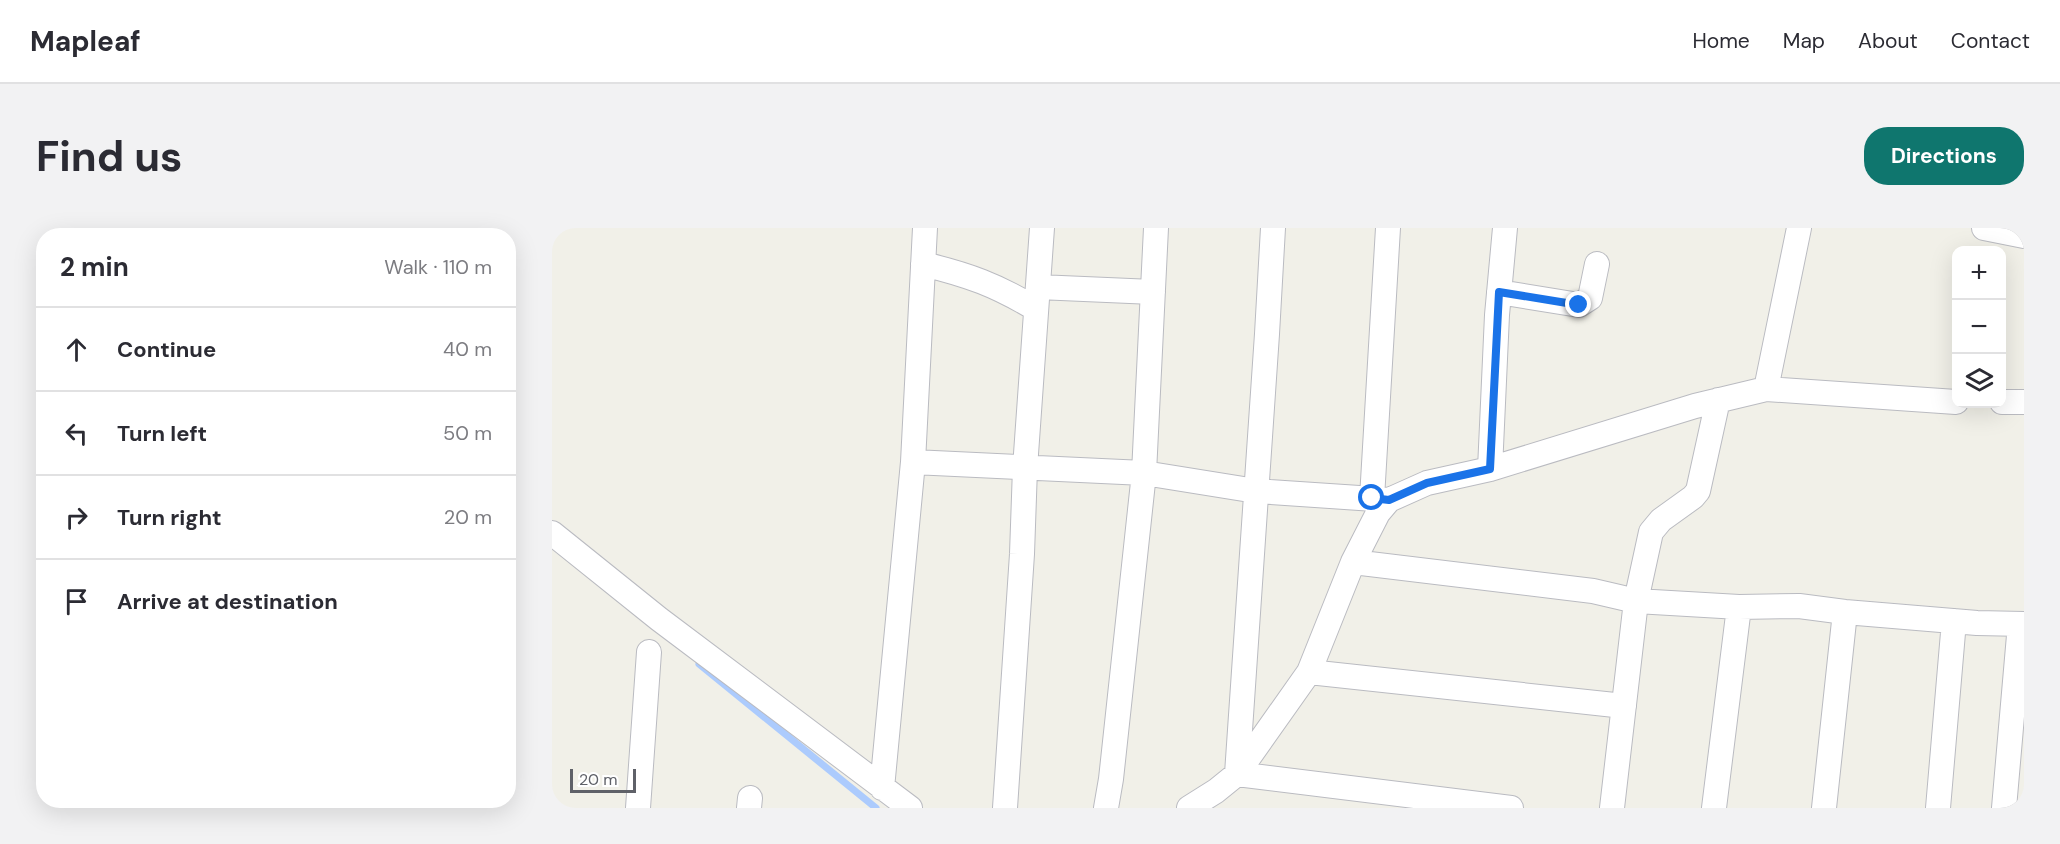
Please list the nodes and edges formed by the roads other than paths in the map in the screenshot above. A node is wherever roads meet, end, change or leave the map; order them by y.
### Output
1 (925, 228) edge
2 (1042, 228) edge
3 (1156, 228) edge
4 (1273, 228) edge
5 (1388, 228) edge
6 (1505, 228) edge
7 (1799, 228) edge
8 (1984, 228) edge
9 (2024, 236) edge
10 (923, 264) junction
11 (1597, 264) dead end
12 (1153, 292) junction
13 (1499, 292) junction
14 (1037, 298) junction
15 (1766, 389) junction
16 (1718, 400) junction
17 (1952, 402) edge
18 (2006, 402) edge
19 (2024, 402) edge
20 (913, 462) junction
21 (1025, 468) junction
22 (1490, 469) junction
23 (1144, 473) junction
24 (1256, 491) junction
25 (1381, 499) junction
26 (552, 533) edge
27 (1353, 562) junction
28 (1636, 601) junction
29 (1739, 607) junction
30 (1845, 612) junction
31 (1954, 621) junction
32 (2022, 624) edge
33 (649, 652) dead end
34 (1309, 672) junction
35 (1624, 706) junction
36 (1238, 774) junction
37 (882, 788) junction
38 (638, 808) edge
39 (910, 808) edge
40 (1005, 808) edge
41 (1106, 808) edge
42 (1188, 808) edge
43 (1511, 808) edge
44 (1612, 808) edge
45 (1714, 808) edge
46 (1824, 808) edge
47 (1938, 808) edge
48 (2004, 808) edge

1 - 10 street
2 - 14 street
3 - 12 street
4 - 24 street
5 - 25 street
6 - 13 street
7 - 15 street
8 - 9 street
10 - 14 street
10 - 20 street
11 - 13 street
12 - 14 street
12 - 23 street
13 - 22 street
14 - 21 street
15 - 16 street
15 - 17 street
16 - 22 street
16 - 28 street
18 - 19 street
20 - 21 street
20 - 37 street
21 - 23 street
21 - 40 street
22 - 25 street
23 - 24 street
23 - 41 street
24 - 25 street
24 - 36 street
25 - 27 street
26 - 37 street
27 - 28 street
27 - 34 street
28 - 29 street
28 - 35 street
29 - 30 street
29 - 45 street
30 - 31 street
30 - 46 street
31 - 32 street
31 - 47 street
32 - 48 street
33 - 38 street
34 - 35 street
34 - 36 street
35 - 44 street
36 - 42 street
36 - 43 street
37 - 39 street

